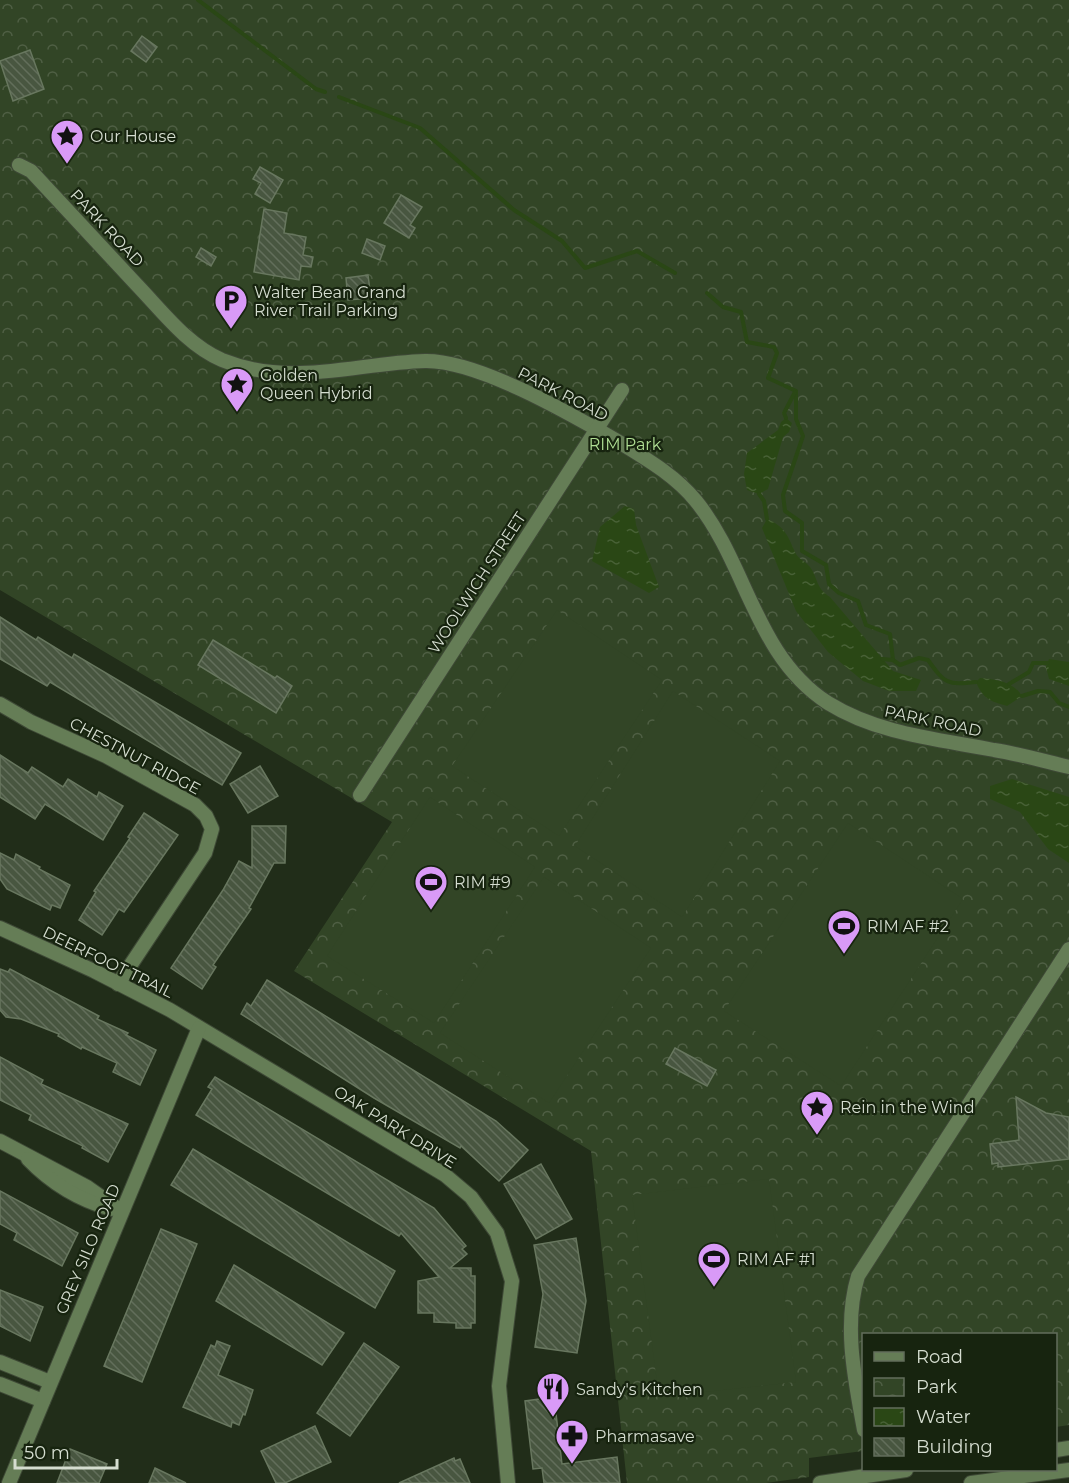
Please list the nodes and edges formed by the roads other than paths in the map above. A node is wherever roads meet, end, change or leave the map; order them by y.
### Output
1 (20, 165) dead end
2 (622, 390) dead end
3 (597, 429) junction
4 (0, 704) edge
5 (1069, 767) edge
6 (360, 795) dead end
7 (0, 928) edge
8 (1069, 949) edge
9 (118, 984) junction
10 (199, 1028) junction
11 (0, 1141) edge
12 (121, 1211) junction
13 (0, 1362) edge
14 (50, 1382) junction
15 (0, 1384) edge
16 (43, 1401) junction
17 (862, 1420) edge
18 (1069, 1470) edge
19 (900, 1471) edge
20 (869, 1476) edge
21 (9, 1483) edge
22 (508, 1483) edge
23 (820, 1483) edge
24 (971, 1483) edge

1 - 3 street, PARK ROAD
2 - 3 street, WOOLWICH STREET
3 - 5 street, PARK ROAD
3 - 6 street, WOOLWICH STREET
4 - 9 street, CHESTNUT RIDGE
7 - 9 street, DEERFOOT TRAIL
8 - 17 street
9 - 10 street, DEERFOOT TRAIL
10 - 12 street, GREY SILO ROAD
10 - 22 street, OAK PARK DRIVE
11 - 12 street
12 - 14 street, GREY SILO ROAD
13 - 14 street
14 - 16 street, GREY SILO ROAD
15 - 16 street
16 - 21 street, GREY SILO ROAD
18 - 24 street
19 - 20 street
20 - 23 street

